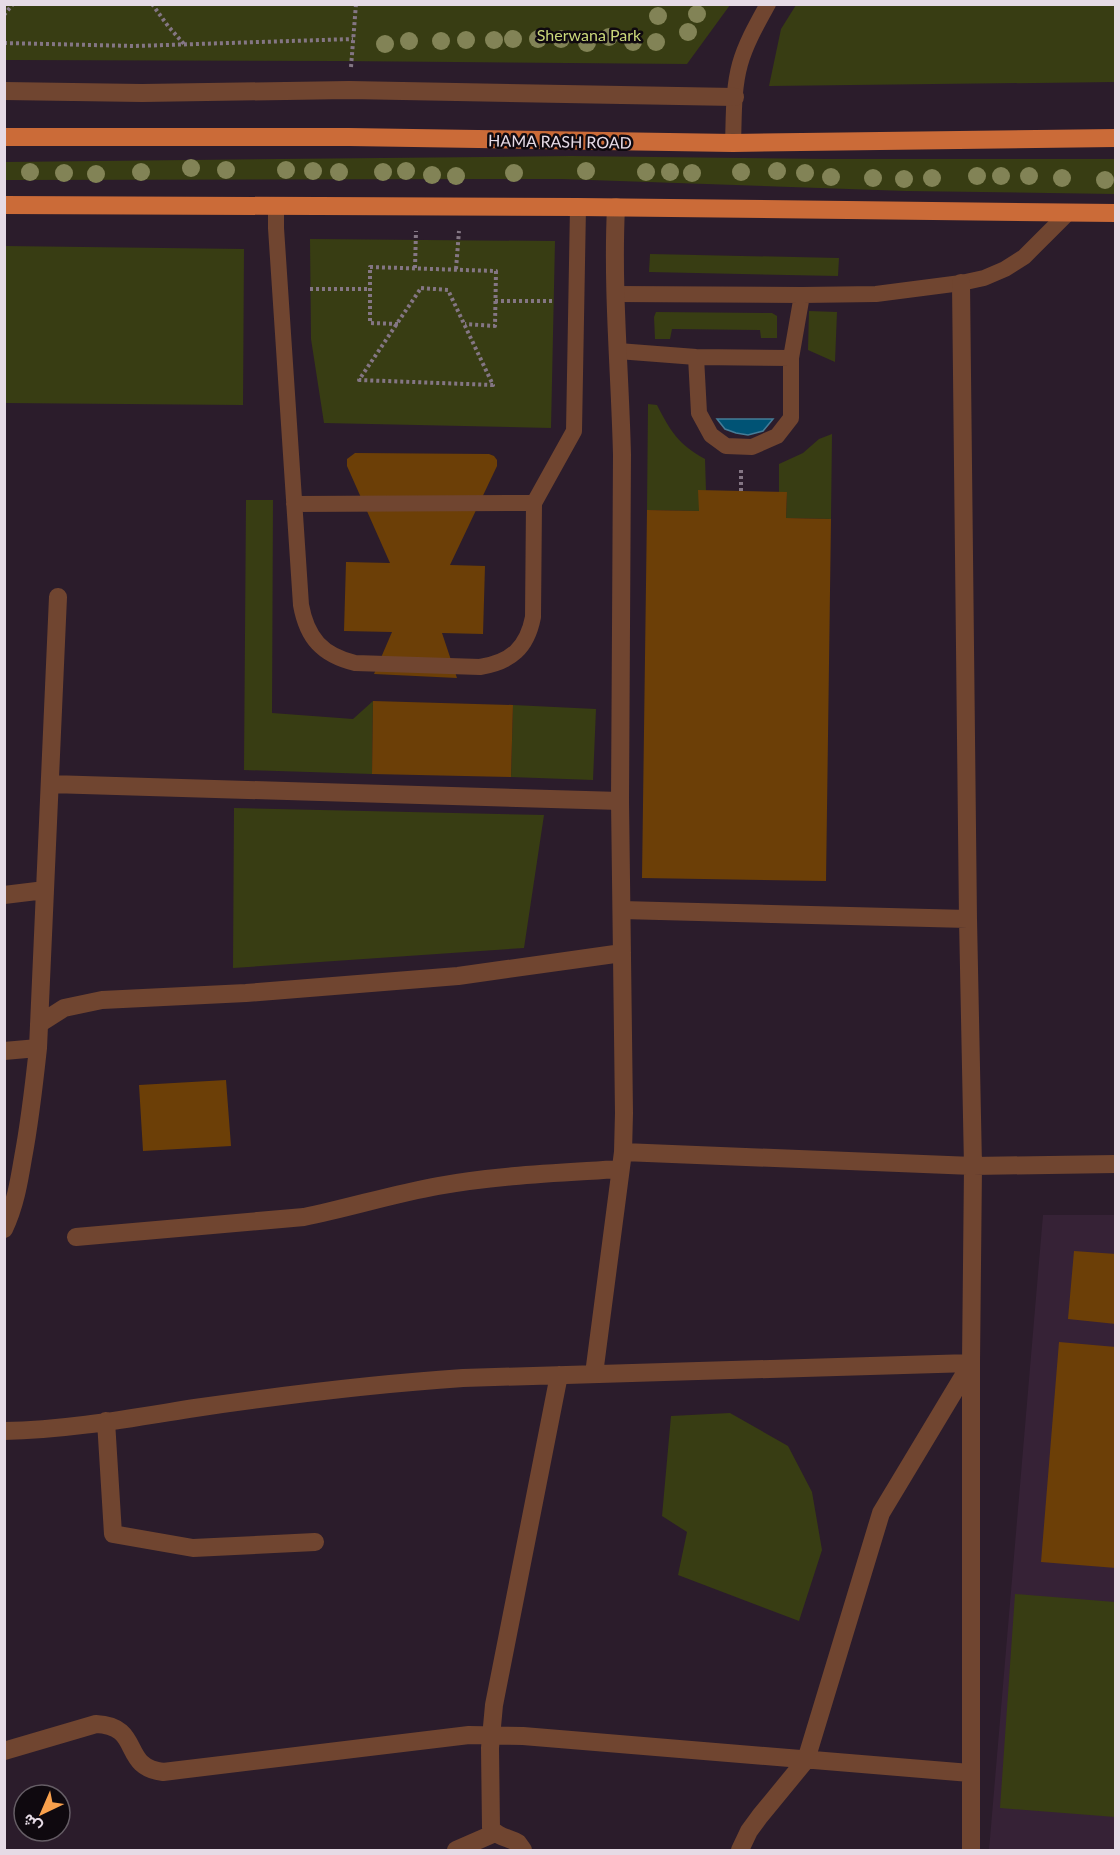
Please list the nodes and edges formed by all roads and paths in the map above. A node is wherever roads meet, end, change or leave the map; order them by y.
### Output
1 (13, 4) edge
2 (152, 4) edge
3 (356, 4) edge
4 (768, 4) edge
5 (4, 15) edge
6 (353, 39) junction
7 (4, 43) edge
8 (185, 44) junction
9 (349, 90) junction
10 (4, 91) edge
11 (735, 97) junction
12 (4, 137) edge
13 (1116, 138) edge
14 (732, 143) junction
15 (4, 205) edge
16 (276, 205) junction
17 (578, 207) junction
18 (616, 207) junction
19 (1069, 212) junction
20 (1116, 213) edge
21 (416, 227) dead end
22 (459, 229) dead end
23 (415, 268) junction
24 (456, 269) junction
25 (962, 283) junction
26 (310, 289) dead end
27 (370, 289) junction
28 (615, 294) junction
29 (801, 296) junction
30 (495, 301) junction
31 (553, 301) dead end
32 (398, 324) junction
33 (465, 324) junction
34 (618, 351) junction
35 (696, 357) junction
36 (791, 358) junction
37 (534, 503) junction
38 (294, 504) junction
39 (58, 597) dead end
40 (50, 784) junction
41 (620, 801) junction
42 (45, 890) junction
43 (4, 895) edge
44 (622, 910) junction
45 (968, 919) junction
46 (622, 953) junction
47 (39, 1024) junction
48 (38, 1047) junction
49 (4, 1051) edge
50 (622, 1160) junction
51 (1116, 1164) edge
52 (973, 1166) junction
53 (4, 1229) edge
54 (76, 1237) dead end
55 (971, 1363) junction
56 (594, 1374) junction
57 (559, 1375) junction
58 (106, 1421) junction
59 (4, 1431) edge
60 (315, 1542) dead end
61 (491, 1735) junction
62 (4, 1751) edge
63 (806, 1760) junction
64 (970, 1773) junction
65 (495, 1833) junction
66 (456, 1851) edge
67 (523, 1851) edge
68 (740, 1851) edge
69 (971, 1851) edge

1 - 5 path
2 - 8 path
3 - 6 path
4 - 11 lane
6 - 8 path
6 - 9 path
7 - 8 path
9 - 10 street
9 - 11 street
11 - 14 lane
12 - 14 highway, HAMA RASH ROAD
13 - 14 highway, HAMA RASH ROAD
15 - 16 highway
16 - 17 highway
16 - 38 lane
17 - 18 highway
17 - 37 lane
18 - 19 highway
18 - 28 street
19 - 20 highway
19 - 25 lane
21 - 23 path
22 - 24 path
23 - 24 path
23 - 27 path
24 - 30 path
25 - 29 lane
25 - 45 street
26 - 27 path
27 - 32 path
28 - 29 lane
28 - 34 street
29 - 36 lane
30 - 31 path
30 - 33 path
32 - 33 path
32 - 33 path
34 - 35 lane
34 - 41 street
35 - 36 lane
35 - 36 lane
37 - 38 lane
37 - 38 lane
39 - 40 street
40 - 41 street
40 - 42 street
41 - 44 street
42 - 43 street
42 - 47 street
44 - 45 street
44 - 46 street
45 - 52 street
46 - 47 street
46 - 50 street
47 - 48 street
48 - 49 street
48 - 53 street
50 - 52 street
50 - 54 street
50 - 56 street
51 - 52 street
52 - 55 street
55 - 56 street
55 - 63 street
55 - 64 street
56 - 57 street
57 - 58 street
57 - 61 street
58 - 59 street
58 - 60 street
61 - 62 street
61 - 63 street
61 - 65 street
63 - 64 street
63 - 68 street
64 - 69 street
65 - 66 street
65 - 67 street

